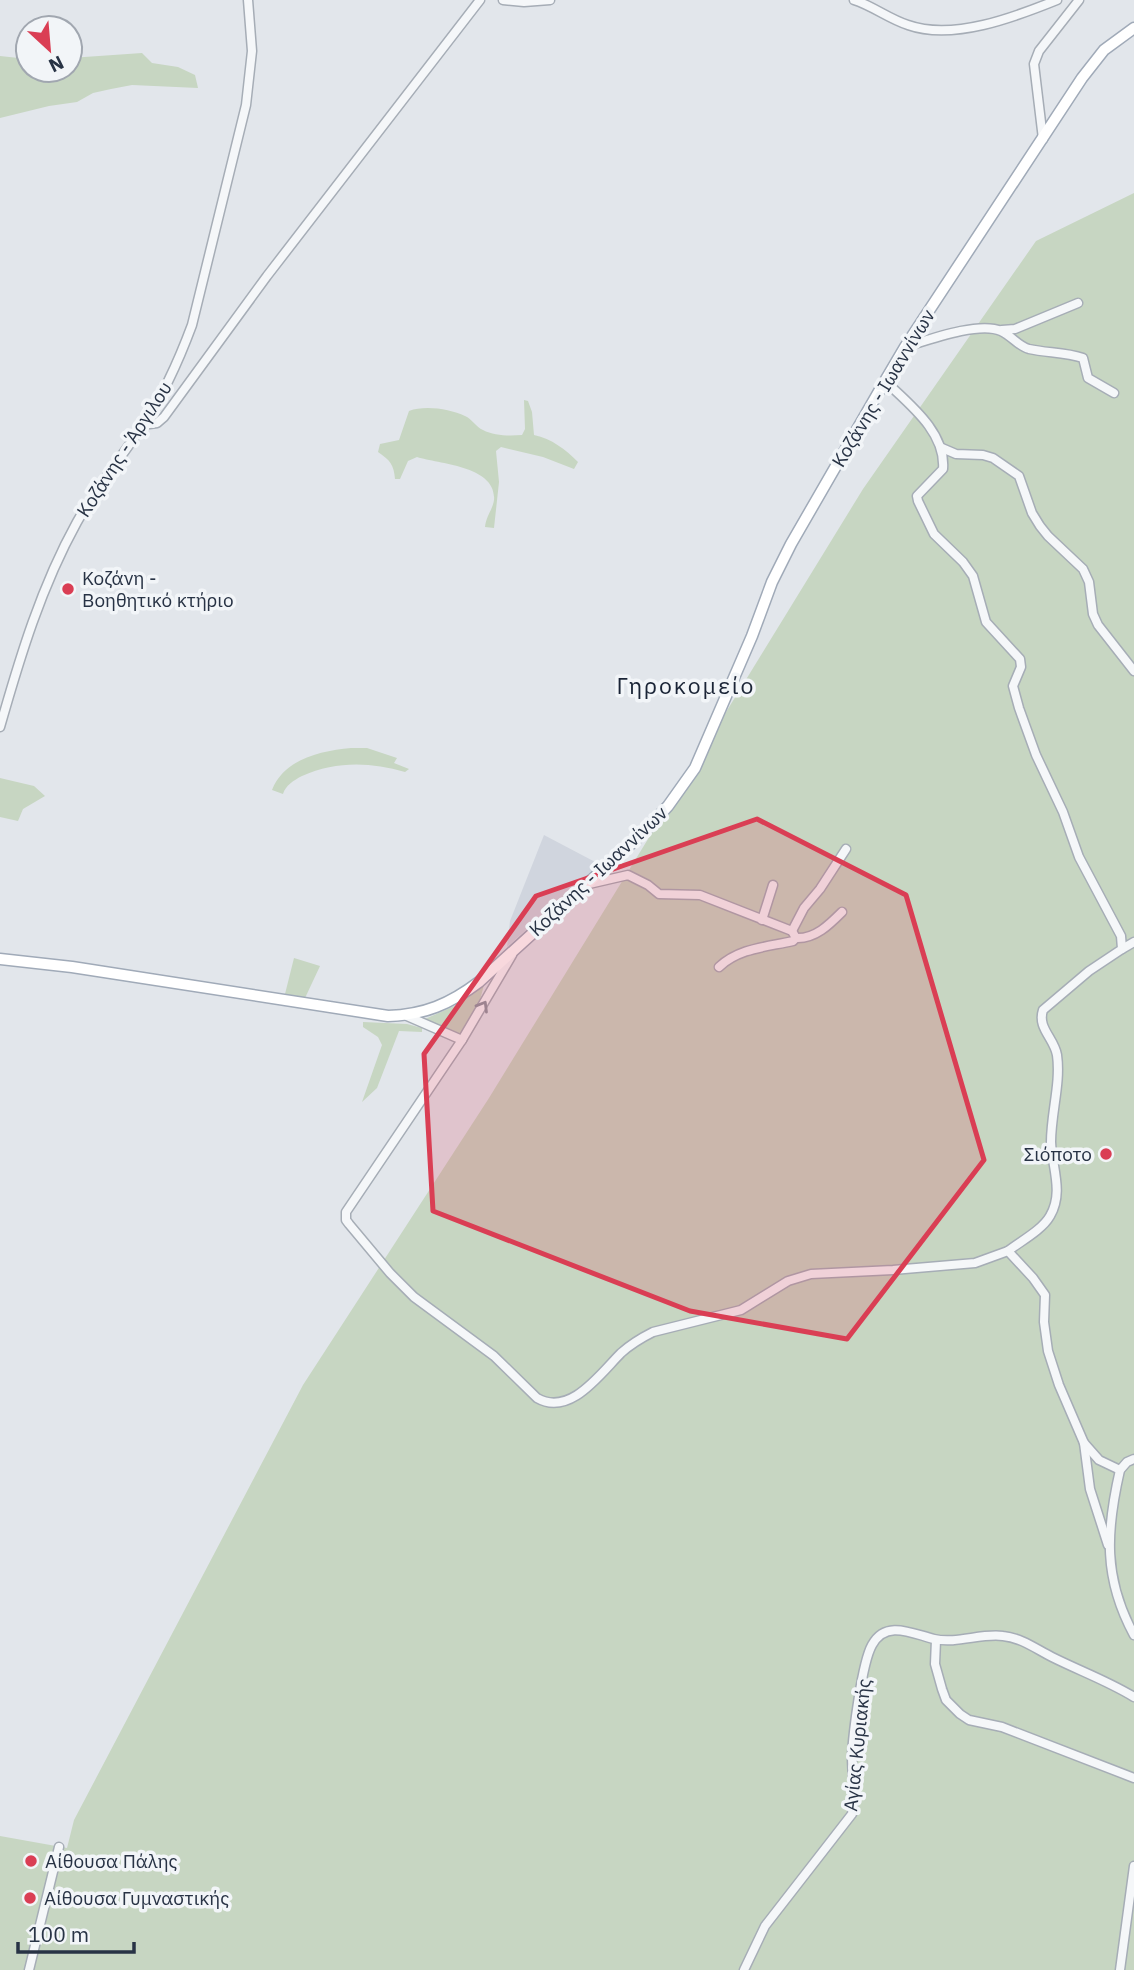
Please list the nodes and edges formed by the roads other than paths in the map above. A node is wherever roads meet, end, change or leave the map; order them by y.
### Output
1 (248, 0) edge
2 (480, 0) edge
3 (503, 0) edge
4 (550, 0) edge
5 (854, 0) edge
6 (1057, 0) edge
7 (1079, 0) edge
8 (1134, 28) edge
9 (1043, 139) junction
10 (1078, 303) dead end
11 (999, 330) junction
12 (905, 347) junction
13 (885, 381) junction
14 (1114, 393) dead end
15 (142, 425) junction
16 (942, 448) junction
17 (1134, 671) edge
18 (0, 727) edge
19 (846, 849) dead end
20 (586, 884) junction
21 (773, 885) dead end
22 (842, 912) dead end
23 (762, 920) junction
24 (794, 934) junction
25 (1134, 942) edge
26 (515, 949) junction
27 (1122, 949) junction
28 (0, 953) edge
29 (0, 959) edge
30 (25, 961) junction
31 (719, 967) dead end
32 (407, 1016) junction
33 (462, 1040) junction
34 (1009, 1251) junction
35 (1084, 1443) junction
36 (1134, 1459) edge
37 (1120, 1470) junction
38 (1108, 1545) junction
39 (1134, 1634) edge
40 (936, 1640) junction
41 (1134, 1697) edge
42 (1134, 1778) edge
43 (59, 1847) dead end
44 (1134, 1866) edge
45 (29, 1970) edge
46 (744, 1970) edge
47 (1120, 1970) edge

1 - 15 street, Κοζάνης - Άργιλου
2 - 15 street
3 - 4 street
5 - 6 street
7 - 9 street
8 - 9 main road, Κοζάνης - Ιωαννίνων
9 - 12 main road, Κοζάνης - Ιωαννίνων
10 - 11 street
11 - 12 street
11 - 14 street
12 - 13 main road, Κοζάνης - Ιωαννίνων
13 - 16 street
13 - 20 main road, Κοζάνης - Ιωαννίνων
15 - 18 street, Κοζάνης - Άργιλου
16 - 17 street
16 - 27 street
19 - 24 street
20 - 23 street
20 - 26 main road, Κοζάνης - Ιωαννίνων
21 - 23 street
22 - 24 street
23 - 24 street
24 - 31 street
25 - 27 street
26 - 32 main road, Κοζάνης - Ιωαννίνων
33 -> 26 street
27 - 34 street
28 - 30 main road, Κοζάνης - Ιωαννίνων
29 - 30 main road, Κοζάνης - Ιωαννίνων
30 - 32 main road, Κοζάνης - Ιωαννίνων
32 - 33 street
33 - 34 street
34 - 35 street
35 - 37 street
35 - 38 street
36 - 37 street
37 - 38 street
38 - 39 street
40 - 41 street, Αγίας Κυριακής
40 - 42 street
40 - 46 street, Αγίας Κυριακής
43 - 45 street
44 - 47 street

